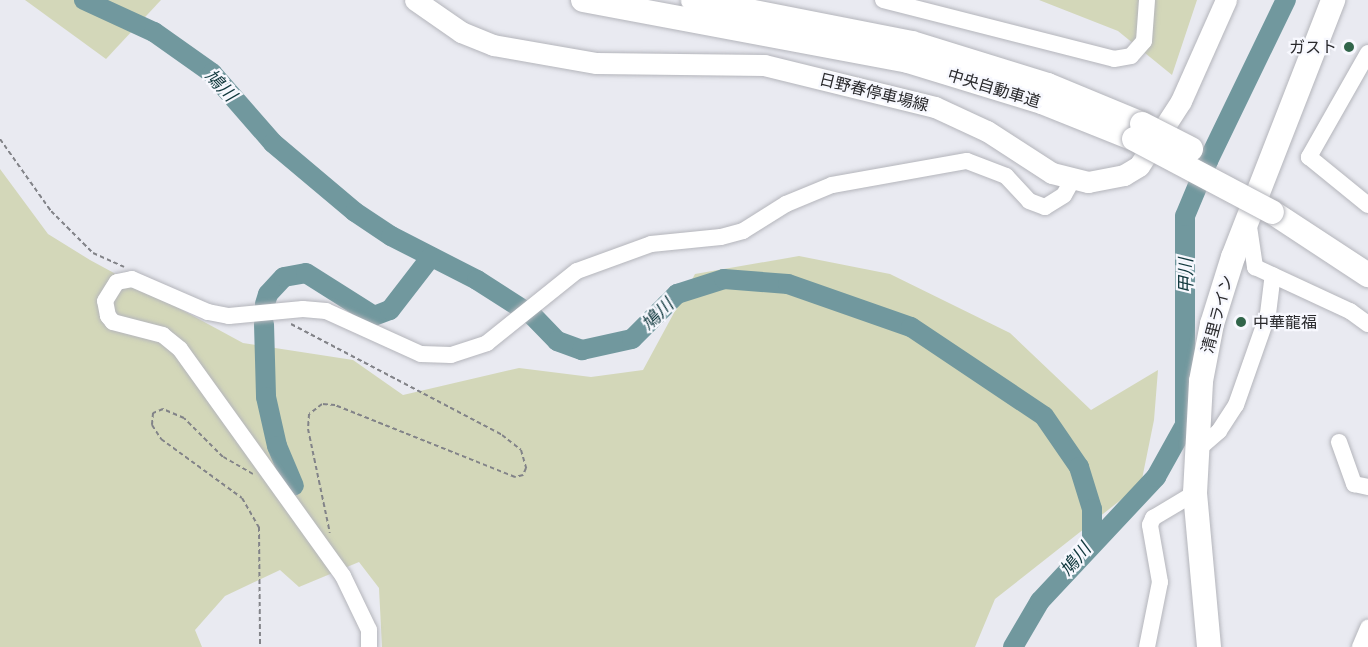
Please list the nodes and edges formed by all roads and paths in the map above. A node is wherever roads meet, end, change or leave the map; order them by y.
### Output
1 (415, 0) edge
2 (583, 0) edge
3 (693, 0) edge
4 (883, 0) edge
5 (1147, 0) edge
6 (1226, 0) edge
7 (1333, 0) edge
8 (1368, 53) edge
9 (1138, 132) junction
10 (0, 139) edge
11 (1073, 179) junction
12 (1276, 205) junction
13 (1368, 205) edge
14 (1248, 219) junction
15 (1368, 255) edge
16 (126, 267) dead end
17 (1272, 274) junction
18 (1368, 275) edge
19 (270, 314) junction
20 (1368, 324) edge
21 (1339, 442) dead end
22 (1195, 452) junction
23 (272, 482) junction
24 (1368, 487) edge
25 (1195, 493) junction
26 (334, 563) junction
27 (1368, 627) edge
28 (260, 647) edge
29 (369, 647) edge
30 (1147, 647) edge
31 (1209, 647) edge
32 (1360, 647) edge

1 - 11 main road, 日野春停車場線
2 - 9 highway, 中央自動車道
3 - 9 highway, 中央自動車道
4 - 5 street
6 - 11 main road, 日野春停車場線
7 - 14 highway, 清里ライン
8 - 13 street
9 - 12 highway, 中央自動車道, bridge
10 - 16 path
11 - 19 street
12 - 15 highway, 中央自動車道
12 - 18 highway, 中央自動車道
14 - 17 street
14 - 22 highway, 清里ライン
17 - 20 street
17 - 22 street
19 - 23 street
19 - 26 path
21 - 24 street
22 - 25 highway, 清里ライン
23 - 26 street
23 - 28 path
25 - 30 street
25 - 31 highway, 清里ライン
26 - 29 street
27 - 32 street

